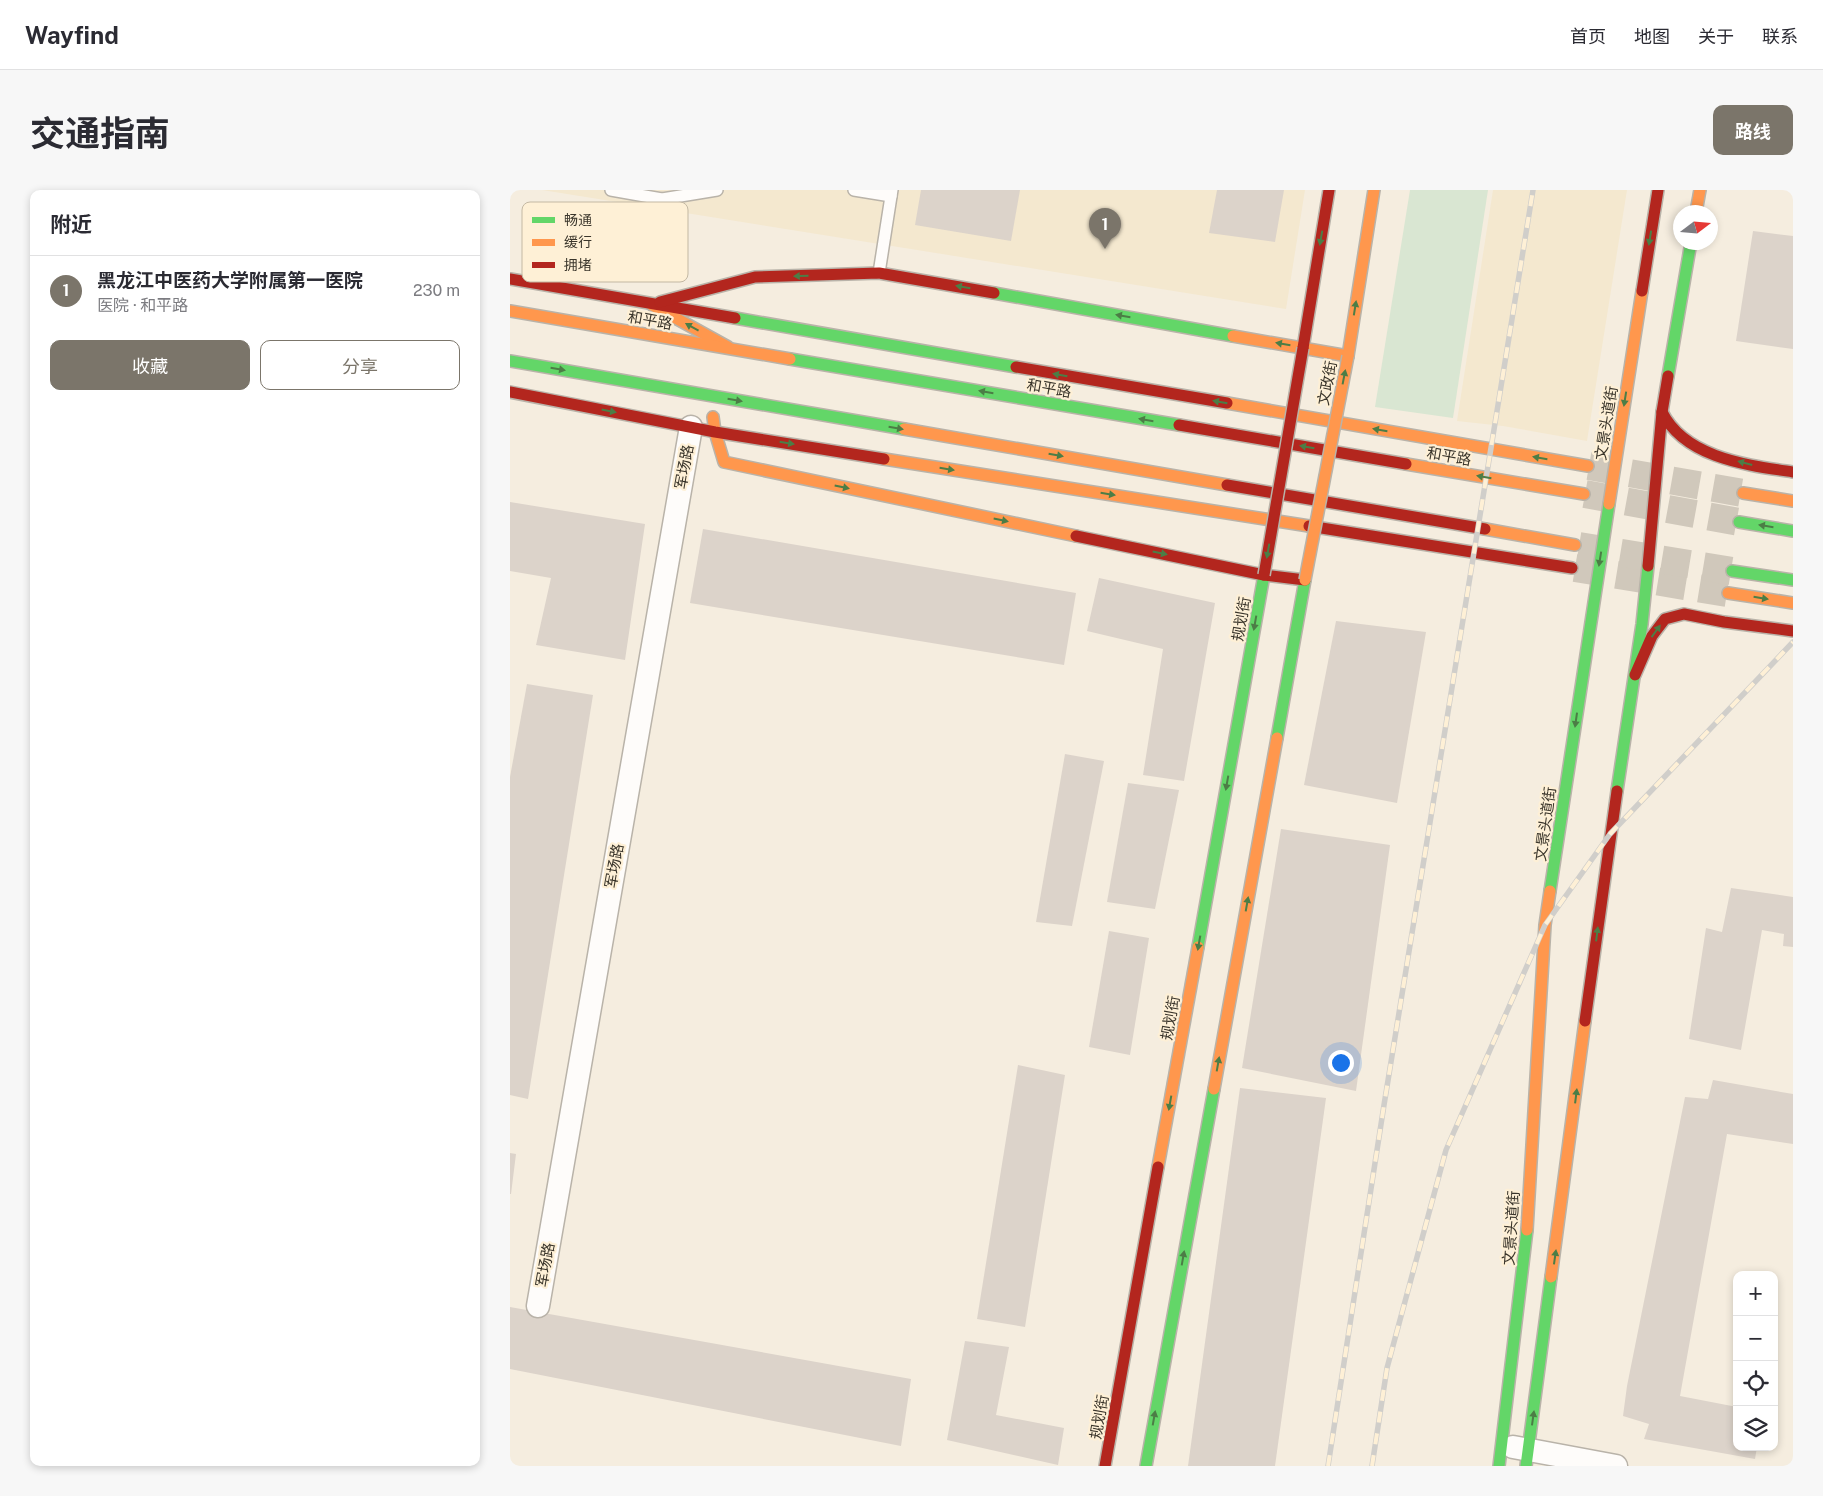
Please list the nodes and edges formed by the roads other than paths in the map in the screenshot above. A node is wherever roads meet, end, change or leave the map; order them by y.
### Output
1 (610, 190) edge
2 (717, 190) edge
3 (854, 190) edge
4 (1329, 190) edge
5 (1374, 190) edge
6 (1658, 190) edge
7 (1700, 190) edge
8 (892, 193) edge
9 (1697, 205) edge
10 (1690, 250) edge
11 (879, 273) junction
12 (532, 282) edge
13 (652, 304) junction
14 (510, 312) edge
15 (625, 312) dead end
16 (608, 316) dead end
17 (581, 324) junction
18 (1303, 348) junction
19 (732, 349) junction
20 (1348, 356) junction
21 (510, 361) edge
22 (510, 392) edge
23 (711, 396) junction
24 (1662, 412) junction
25 (691, 427) junction
26 (715, 432) junction
27 (1588, 466) tunnel mouth
28 (1793, 472) edge
29 (1743, 493) tunnel mouth
30 (1584, 494) tunnel mouth
31 (1793, 501) edge
32 (1739, 522) tunnel mouth
33 (1793, 531) edge
34 (1575, 545) tunnel mouth
35 (1572, 568) tunnel mouth
36 (1732, 571) tunnel mouth
37 (1264, 575) junction
38 (1305, 580) junction
39 (1793, 580) edge
40 (1728, 593) tunnel mouth
41 (1793, 603) edge
42 (1793, 631) edge
43 (1636, 675) junction
44 (538, 1306) dead end
45 (1500, 1455) edge
46 (1527, 1458) edge
47 (1105, 1466) edge
48 (1146, 1466) edge
49 (1616, 1466) edge

1 - 2 lane
3 - 8 lane
4 -> 18 main road, 文政街
20 -> 5 main road, 文政街
6 -> 45 main road, 文景头道街
7 - 9 main road
8 - 11 lane
10 - 24 main road
11 -> 13 main road
18 -> 11 main road
12 - 13 main road
13 - 15 main road
19 -> 13 main road
27 -> 13 main road
14 - 17 main road, 和平路
16 - 17 main road
17 - 19 main road, 和平路
18 - 20 main road
18 -> 37 main road, 文政街, bridge
30 -> 19 main road, 和平路
38 -> 20 main road, 文政街, bridge
21 -> 23 main road
22 -> 25 main road
23 - 26 main road
23 -> 34 main road
28 -> 24 main road
24 - 43 main road
25 - 26 main road
25 - 44 street, 军场路
26 -> 35 main road
26 -> 37 main road
29 - 31 main road
33 -> 32 main road
36 - 39 main road
37 - 38 main road
37 -> 47 main road, 规划街
48 -> 38 main road
40 -> 41 main road
43 -> 42 main road
46 -> 43 main road
45 - 46 street
46 - 49 street

